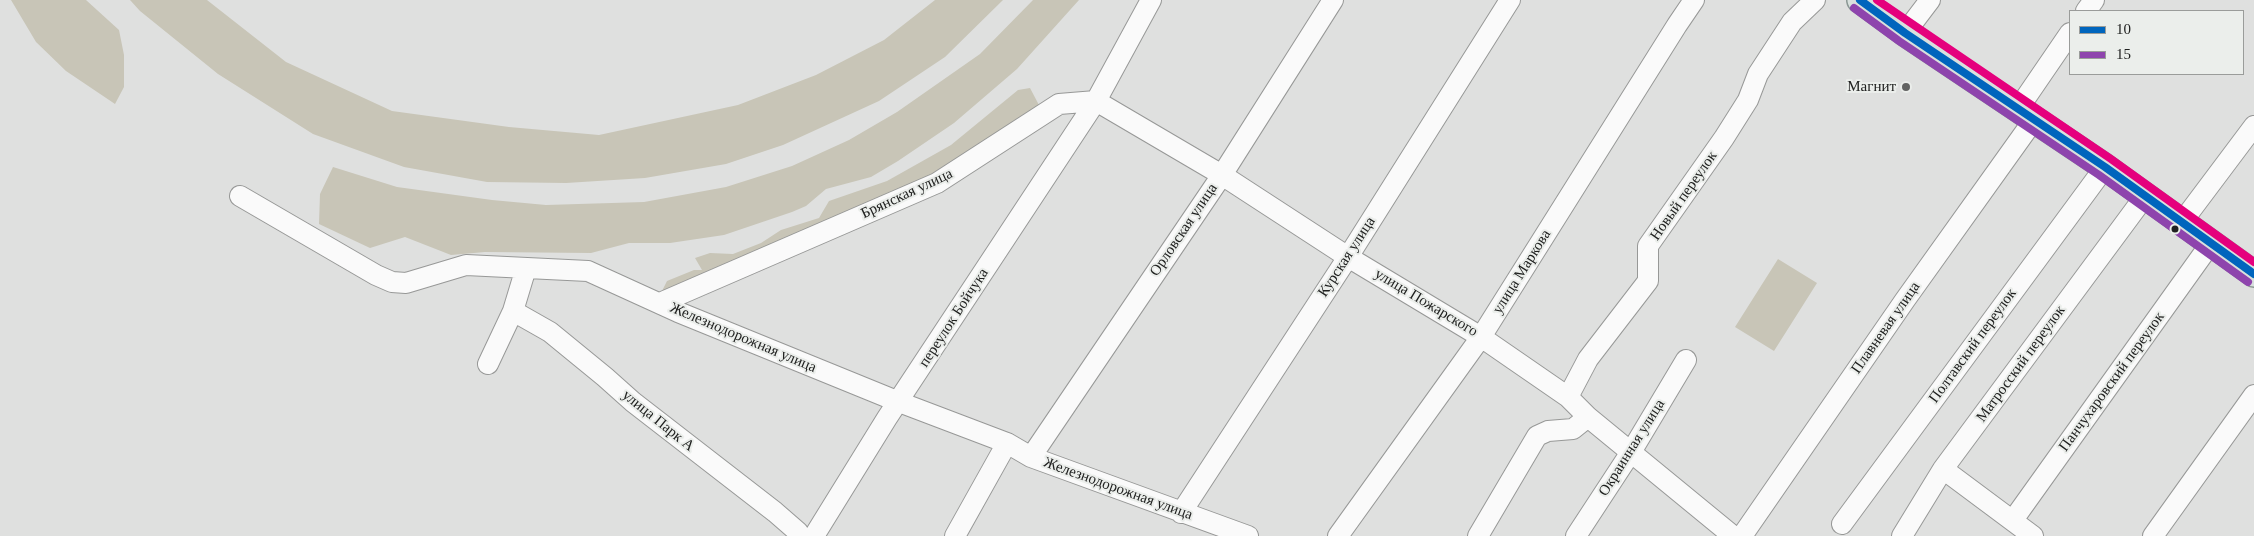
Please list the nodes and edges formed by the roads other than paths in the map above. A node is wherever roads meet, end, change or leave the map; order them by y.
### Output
1 (1150, 0) edge
2 (1333, 0) edge
3 (1510, 0) edge
4 (1694, 0) edge
5 (1815, 0) edge
6 (1860, 0) edge
7 (1930, 0) edge
8 (1905, 33) junction
9 (2069, 36) edge
10 (1096, 101) junction
11 (2025, 115) junction
12 (2254, 126) edge
13 (2105, 167) junction
14 (1222, 175) junction
15 (240, 196) dead end
16 (2145, 196) junction
17 (2182, 222) junction
18 (2211, 243) junction
19 (1348, 257) junction
20 (526, 268) junction
21 (2254, 274) edge
22 (660, 303) junction
23 (513, 311) junction
24 (1481, 337) junction
25 (1686, 360) dead end
26 (488, 364) dead end
27 (2254, 394) edge
28 (1568, 397) junction
29 (899, 402) junction
30 (1588, 417) junction
31 (1007, 442) junction
32 (1631, 452) junction
33 (1031, 457) junction
34 (1943, 469) junction
35 (1181, 513) junction
36 (2013, 520) junction
37 (1842, 524) dead end
38 (800, 536) edge
39 (814, 536) edge
40 (955, 536) edge
41 (1248, 536) edge
42 (1338, 536) edge
43 (1478, 536) edge
44 (1576, 536) edge
45 (1734, 536) edge
46 (1742, 536) edge
47 (1902, 536) edge
48 (2033, 536) edge
49 (2153, 536) edge

1 - 10 street
2 - 14 street, Орловская улица
3 - 19 street, Курская улица
4 - 24 street, улица Маркова
5 - 28 street, Новый переулок
6 - 8 main road
7 - 8 street
8 - 11 main road
9 - 11 street, Плавневая улица
10 - 14 street, улица Пожарского
10 - 22 street, Брянская улица
10 - 29 street, переулок Бойчука
11 - 13 main road
11 - 46 street, Плавневая улица
12 - 17 street
13 - 16 main road
13 - 37 street, Полтавский переулок
14 - 19 street, улица Пожарского
14 - 33 street, Орловская улица
15 - 20 street, Железнодорожная улица
16 - 17 main road
16 - 34 street, Матросский переулок
17 - 18 main road
18 - 21 main road
18 - 36 street, Панчухаровский переулок
19 - 24 street, улица Пожарского
19 - 35 street, Курская улица
20 - 22 street, Железнодорожная улица
20 - 23 street
22 - 29 street, Железнодорожная улица
23 - 26 street
23 - 38 street, улица Парк А
24 - 28 street, улица Пожарского
24 - 42 street, улица Маркова
25 - 32 street, Окраинная улица
27 - 49 street
28 - 30 street, улица Пожарского
29 - 31 street, Железнодорожная улица
29 - 39 street, переулок Бойчука
30 - 32 street, улица Пожарского
30 - 43 street
31 - 33 street, Железнодорожная улица
31 - 40 street
32 - 44 street, Окраинная улица
32 - 45 street, улица Пожарского
33 - 35 street, Железнодорожная улица
34 - 36 street
34 - 47 street, Матросский переулок
35 - 41 street, Железнодорожная улица
36 - 48 street

